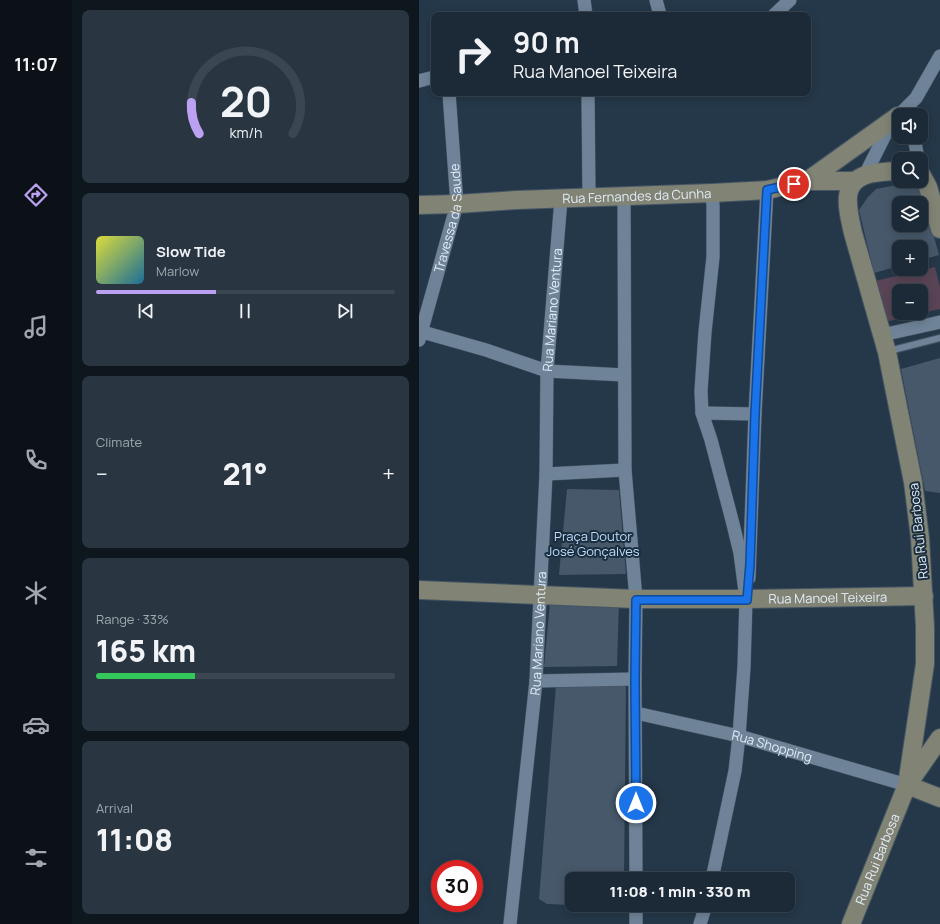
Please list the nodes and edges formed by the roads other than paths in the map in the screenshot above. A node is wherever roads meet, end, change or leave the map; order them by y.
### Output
1 (584, 0) edge
2 (655, 0) edge
3 (790, 0) edge
4 (586, 12) edge
5 (659, 12) edge
6 (777, 12) edge
7 (940, 56) edge
8 (431, 78) edge
9 (419, 81) edge
10 (449, 96) edge
11 (588, 96) edge
12 (910, 108) edge
13 (892, 123) edge
14 (892, 125) edge
15 (892, 172) edge
16 (859, 178) junction
17 (807, 181) junction
18 (928, 187) edge
19 (767, 190) junction
20 (712, 193) junction
21 (624, 196) junction
22 (589, 197) junction
23 (561, 199) junction
24 (457, 204) junction
25 (419, 205) edge
26 (940, 229) edge
27 (940, 322) edge
28 (420, 334) edge
29 (940, 338) edge
30 (884, 343) junction
31 (547, 371) junction
32 (624, 375) junction
33 (702, 413) junction
34 (755, 414) junction
35 (625, 470) junction
36 (546, 474) junction
37 (419, 590) edge
38 (540, 595) junction
39 (924, 596) junction
40 (636, 600) junction
41 (747, 600) junction
42 (635, 679) junction
43 (537, 681) junction
44 (635, 713) junction
45 (739, 736) junction
46 (940, 738) edge
47 (907, 785) junction
48 (940, 798) edge
49 (636, 872) edge
50 (713, 872) edge
51 (636, 912) edge
52 (704, 912) edge
53 (510, 924) edge
54 (636, 924) edge
55 (701, 924) edge
56 (851, 924) edge

1 - 4 street
2 - 5 street
3 - 6 street
7 - 12 street
8 - 9 street
10 - 24 street, Travessa da Saude
11 - 22 street
13 - 16 street
14 - 17 street
15 - 16 street
16 - 17 street, Rua Fernandes da Cunha
16 - 30 street, Rua Rui Barbosa
17 - 19 street, Rua Fernandes da Cunha
18 - 26 street
19 - 20 street, Rua Fernandes da Cunha
19 - 34 street
20 - 21 street, Rua Fernandes da Cunha
20 - 33 street
21 - 22 street, Rua Fernandes da Cunha
21 - 32 street
22 - 23 street, Rua Fernandes da Cunha
23 - 24 street, Rua Fernandes da Cunha
23 - 31 street, Rua Mariano Ventura
24 - 25 street, Rua Fernandes da Cunha
24 - 28 street, Travessa da Saude
27 - 30 street
28 - 31 street
29 - 30 lane
30 - 39 street, Rua Rui Barbosa
31 - 32 street
31 - 36 street, Rua Mariano Ventura
32 - 35 street
33 - 34 street
33 - 41 street
34 - 41 street
35 - 36 street
35 - 40 street
36 - 38 street, Rua Mariano Ventura
37 - 38 street, Rua Manoel Teixeira
38 - 40 street, Rua Manoel Teixeira
38 - 43 street, Rua Mariano Ventura
39 - 41 street, Rua Manoel Teixeira
39 - 47 street, Rua Rui Barbosa
40 - 41 street, Rua Manoel Teixeira
40 - 42 street
41 - 45 street
42 - 43 street
42 - 44 street
43 - 53 street, Rua Mariano Ventura
44 - 45 street, Rua Shopping
44 - 49 street
45 - 47 street, Rua Shopping
45 - 50 street
46 - 47 street
47 - 48 street
47 - 56 street, Rua Rui Barbosa
51 - 54 street
52 - 55 street

